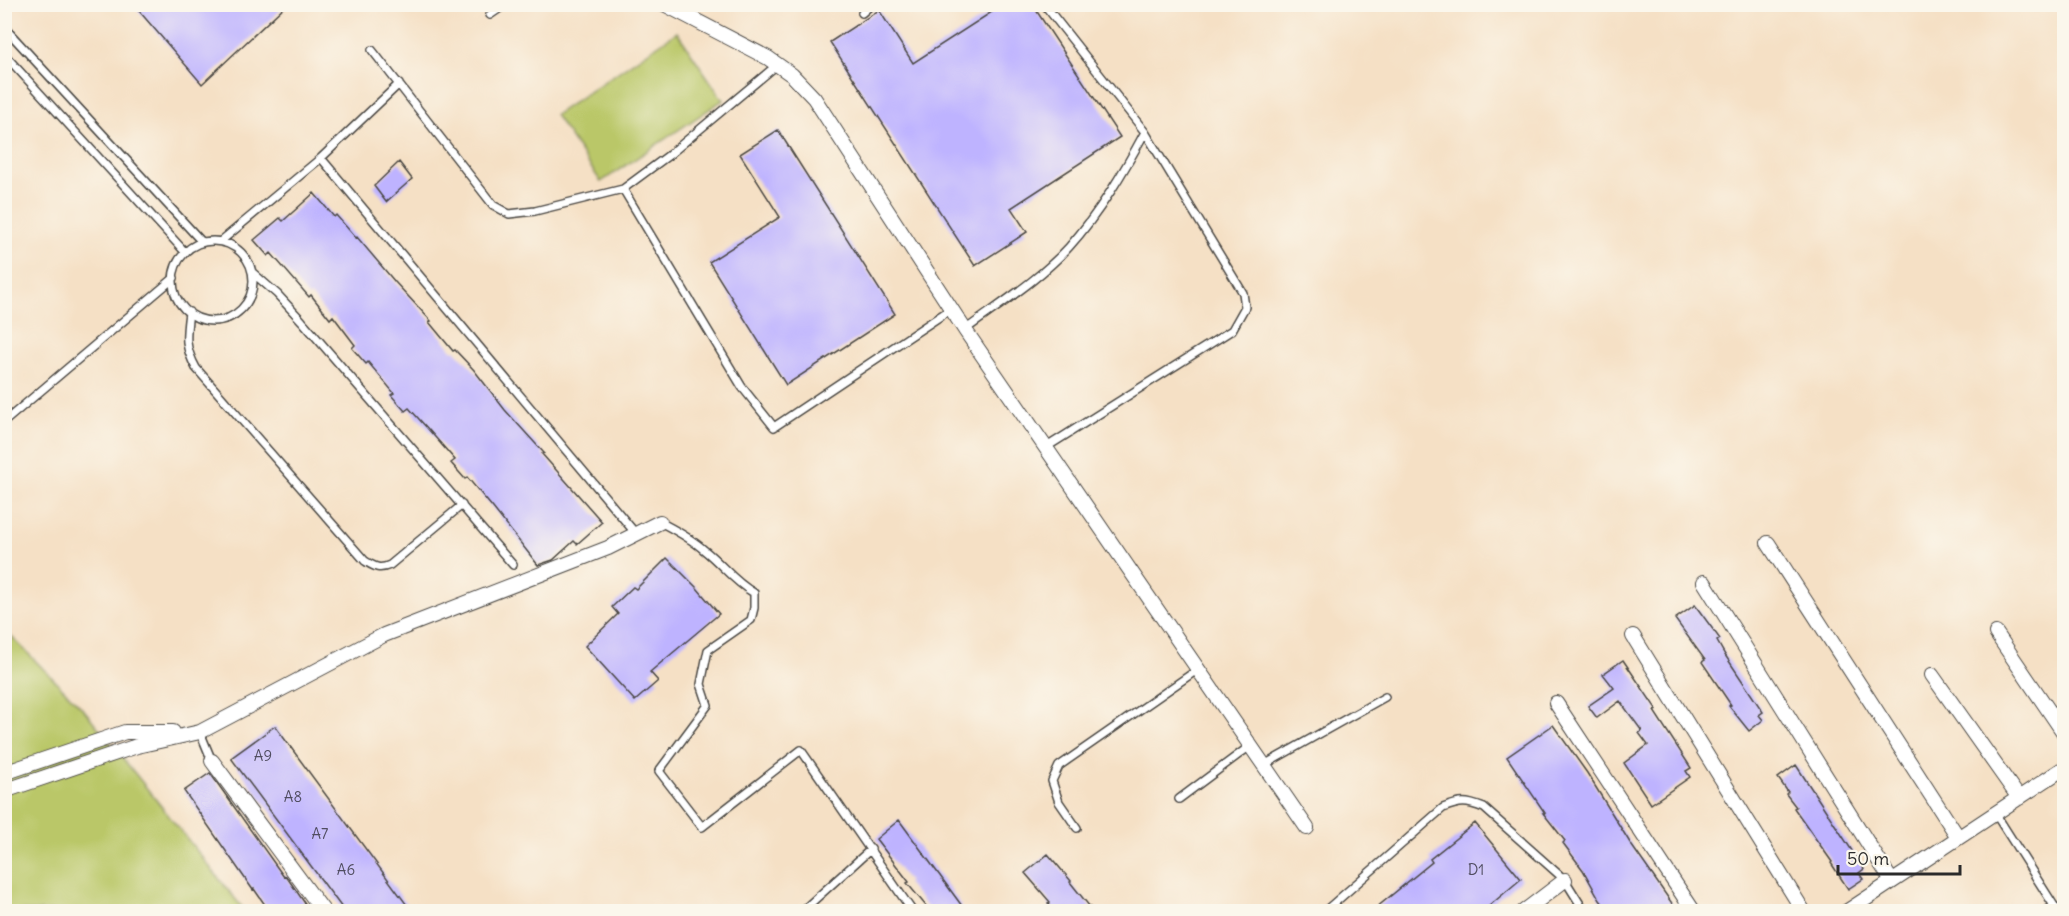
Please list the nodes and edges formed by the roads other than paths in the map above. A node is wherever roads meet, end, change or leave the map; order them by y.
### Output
1 (506, 4) edge
2 (664, 4) edge
3 (872, 4) edge
4 (1044, 4) edge
5 (862, 13) dead end
6 (490, 15) dead end
7 (4, 27) edge
8 (372, 50) dead end
9 (4, 54) edge
10 (777, 65) junction
11 (399, 84) junction
12 (1145, 132) junction
13 (321, 158) junction
14 (623, 189) junction
15 (221, 241) junction
16 (202, 243) junction
17 (185, 252) junction
18 (253, 273) junction
19 (174, 278) junction
20 (951, 309) junction
21 (189, 312) junction
22 (965, 330) junction
23 (4, 422) edge
24 (1045, 448) junction
25 (462, 505) junction
26 (660, 522) joint
27 (637, 535) junction
28 (1768, 543) dead end
29 (513, 565) dead end
30 (1704, 582) dead end
31 (1996, 633) dead end
32 (1633, 636) dead end
33 (1197, 670) junction
34 (1932, 675) dead end
35 (1385, 697) dead end
36 (1556, 703) dead end
37 (200, 732) junction
38 (2064, 733) edge
39 (1250, 746) junction
40 (212, 761) joint
41 (1263, 765) junction
42 (2064, 768) edge
43 (4, 773) edge
44 (4, 792) edge
45 (2019, 798) junction
46 (1179, 799) dead end
47 (1995, 813) junction
48 (1077, 828) dead end
49 (1307, 828) dead end
50 (1958, 837) junction
51 (871, 849) junction
52 (1565, 880) junction
53 (1891, 880) junction
54 (2055, 909) edge
55 (324, 912) edge
56 (801, 912) edge
57 (913, 912) edge
58 (1324, 912) edge
59 (1523, 912) edge
60 (1585, 912) edge
61 (1694, 912) edge
62 (1804, 912) edge
63 (1846, 912) edge
64 (2045, 912) edge

1 - 6 lane
2 - 10 street
3 - 5 lane
4 - 12 lane
7 - 16 lane
8 - 11 lane
9 - 17 lane
10 - 14 lane
10 - 20 street
11 - 13 lane
11 - 14 lane
12 - 22 lane
12 - 24 lane
13 - 15 lane
13 - 27 lane
14 - 20 lane
15 - 16 lane
15 - 18 lane
16 - 17 lane
17 - 19 lane
18 - 21 lane
18 - 25 lane
19 - 21 lane
19 - 23 lane
20 - 22 street
21 - 25 lane
22 - 24 street
24 - 33 street
25 - 29 lane
26 - 27 street
26 - 51 lane
27 - 37 street
28 - 50 street
30 - 53 street
31 - 38 street
32 - 62 street
33 - 39 street
33 - 48 lane
34 - 45 street
35 - 41 lane
36 - 61 street
37 - 40 lane
37 - 43 street
37 - 44 street
39 - 41 street
39 - 46 lane
40 - 55 street
41 - 49 street
42 - 45 street
45 - 47 street
47 - 50 street
47 - 54 lane
50 - 53 street
51 - 56 lane
51 - 57 lane
52 - 58 lane
52 - 59 street
52 - 60 lane
53 - 63 street
54 - 64 lane

